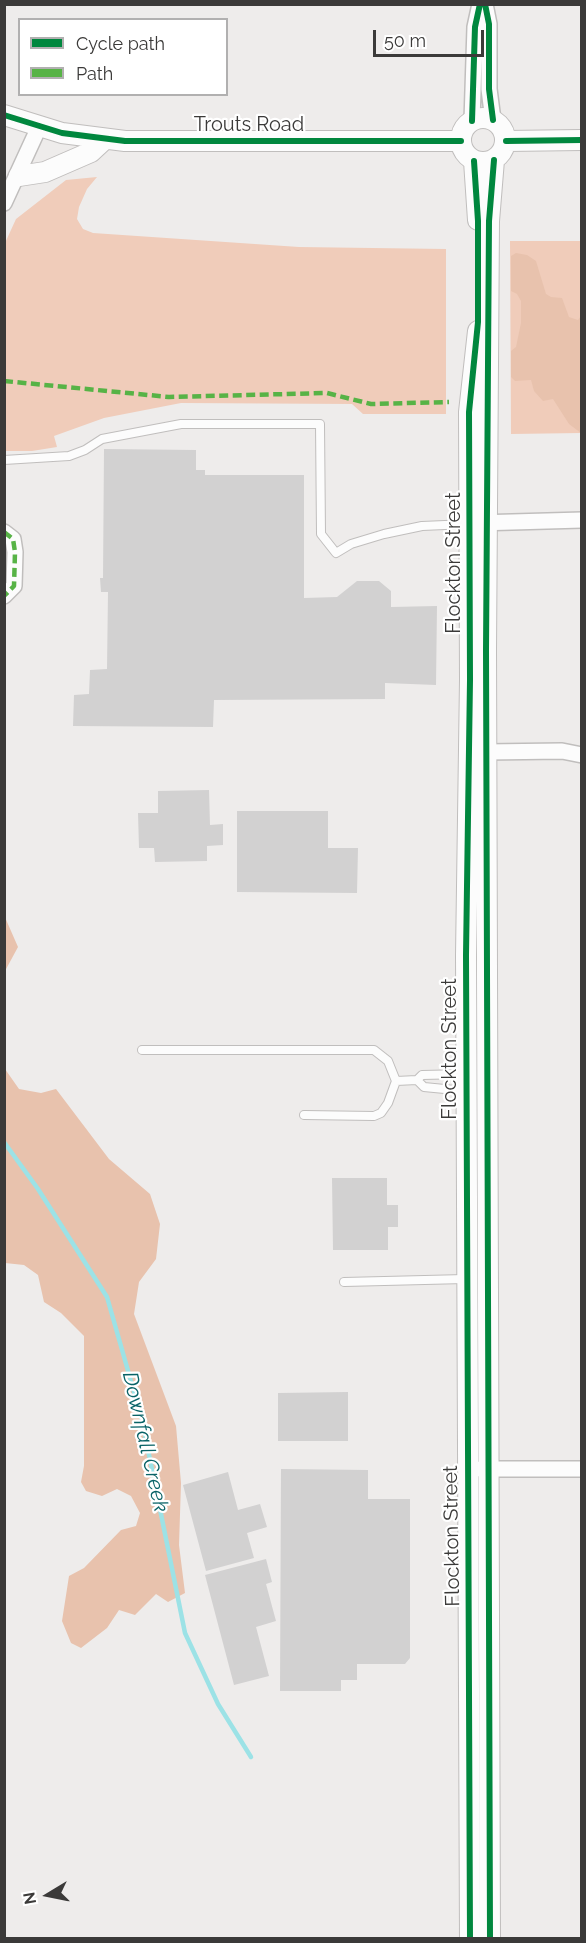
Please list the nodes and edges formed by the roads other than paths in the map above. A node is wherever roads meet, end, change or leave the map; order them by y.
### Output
1 (480, 4) edge
2 (485, 4) edge
3 (4, 114) edge
4 (493, 120) junction
5 (472, 121) junction
6 (39, 127) junction
7 (105, 139) junction
8 (582, 140) edge
9 (461, 141) junction
10 (506, 141) junction
11 (484, 161) junction
12 (19, 176) junction
13 (4, 203) edge
14 (4, 460) edge
15 (582, 520) edge
16 (478, 523) junction
17 (4, 532) edge
18 (4, 596) edge
19 (486, 752) junction
20 (582, 756) edge
21 (142, 1050) dead end
22 (417, 1080) junction
23 (396, 1082) junction
24 (467, 1083) junction
25 (304, 1115) dead end
26 (467, 1279) junction
27 (344, 1282) dead end
28 (478, 1469) junction
29 (582, 1470) edge
30 (470, 1938) edge
31 (490, 1938) edge

1 - 5 street
2 - 4 street
3 - 6 street, Trouts Road
4 - 5 street
4 - 10 street
5 - 9 street
6 - 7 street, Trouts Road
6 - 12 street
7 - 9 street, Trouts Road
7 - 12 street
8 - 10 street
9 - 11 street
10 - 11 street
11 - 16 street, Flockton Street
12 - 13 street
14 - 16 lane
15 - 16 street
16 - 19 street, Flockton Street
16 - 24 street, Flockton Street
17 - 18 street
19 - 20 street
19 - 28 street, Flockton Street
21 - 23 lane
22 - 23 lane
22 - 24 lane
22 - 24 lane
23 - 25 lane
24 - 26 street, Flockton Street
26 - 27 lane
26 - 28 street, Flockton Street
28 - 29 street
28 - 30 street, Flockton Street
28 - 31 street, Flockton Street

